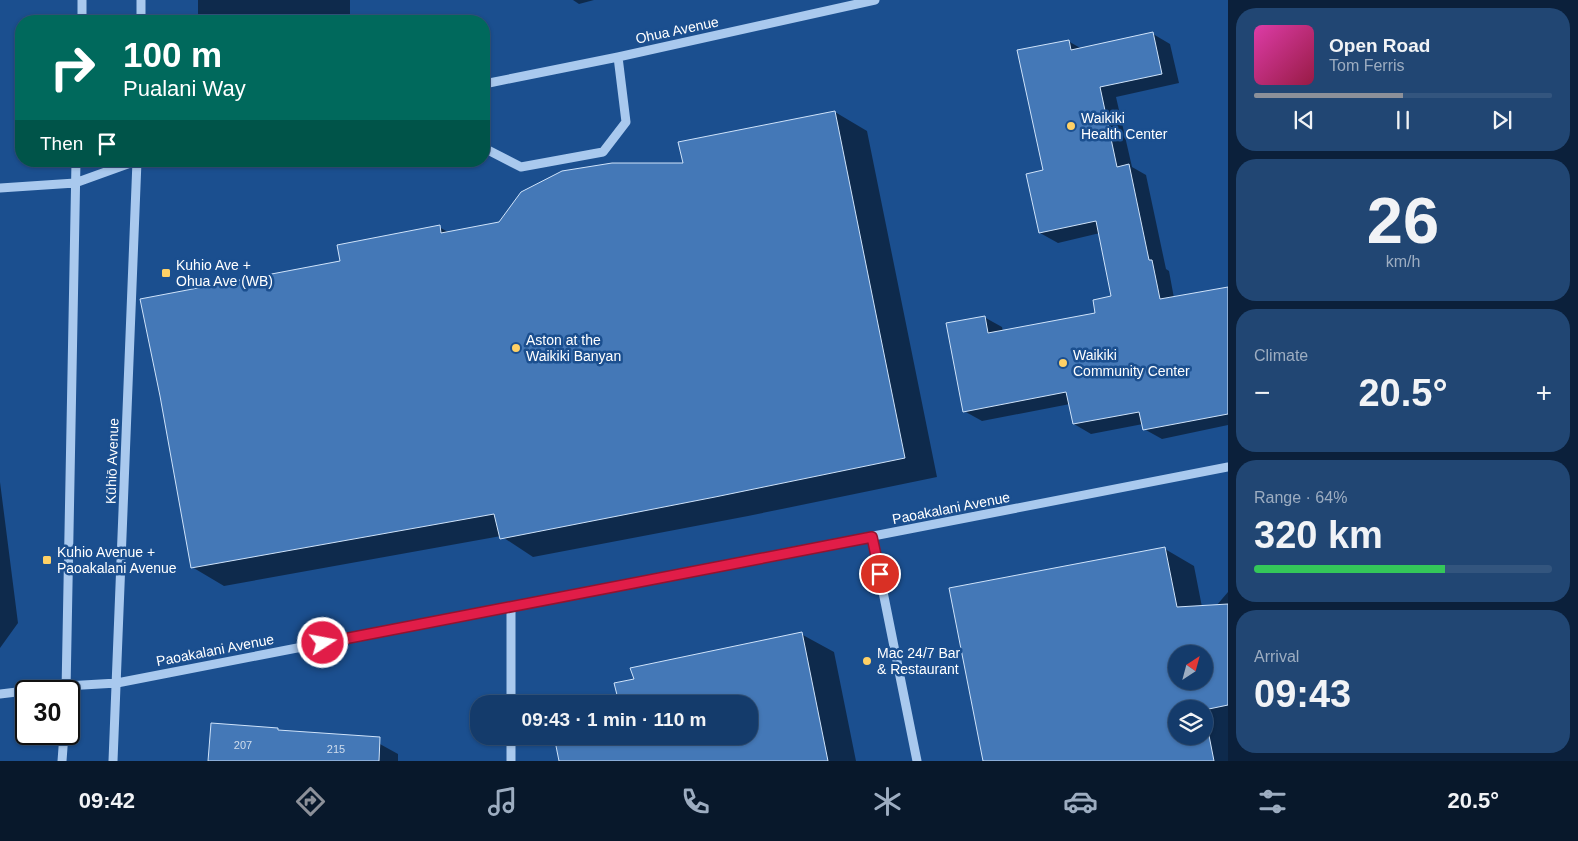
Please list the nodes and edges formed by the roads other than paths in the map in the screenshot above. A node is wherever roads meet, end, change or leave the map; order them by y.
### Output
1 (82, 0) edge
2 (141, 0) edge
3 (875, 0) edge
4 (82, 15) edge
5 (140, 15) edge
6 (618, 57) junction
7 (490, 83) edge
8 (490, 151) edge
9 (76, 167) edge
10 (119, 167) edge
11 (136, 167) edge
12 (75, 183) junction
13 (0, 188) edge
14 (1228, 467) edge
15 (872, 537) junction
16 (511, 607) junction
17 (66, 680) edge
18 (116, 683) junction
19 (80, 687) edge
20 (15, 693) edge
21 (0, 694) edge
22 (511, 695) edge
23 (63, 745) edge
24 (511, 745) edge
25 (62, 761) edge
26 (112, 761) edge
27 (511, 761) edge
28 (917, 761) edge

1 - 4 street
2 - 5 street
3 - 6 street, Ohua Avenue
6 - 7 street, Ohua Avenue
6 - 8 street
9 - 12 street
10 - 12 street
11 - 18 street, Kūhiō Avenue
12 - 13 street
12 - 17 street
14 - 15 street, Paoakalani Avenue
15 - 16 street, Paoakalani Avenue
15 - 28 street
16 - 18 street, Paoakalani Avenue
16 - 22 street
18 - 19 street, Paoakalani Avenue
18 - 26 street, Kūhiō Avenue
20 - 21 street, Paoakalani Avenue
23 - 25 street
24 - 27 street

